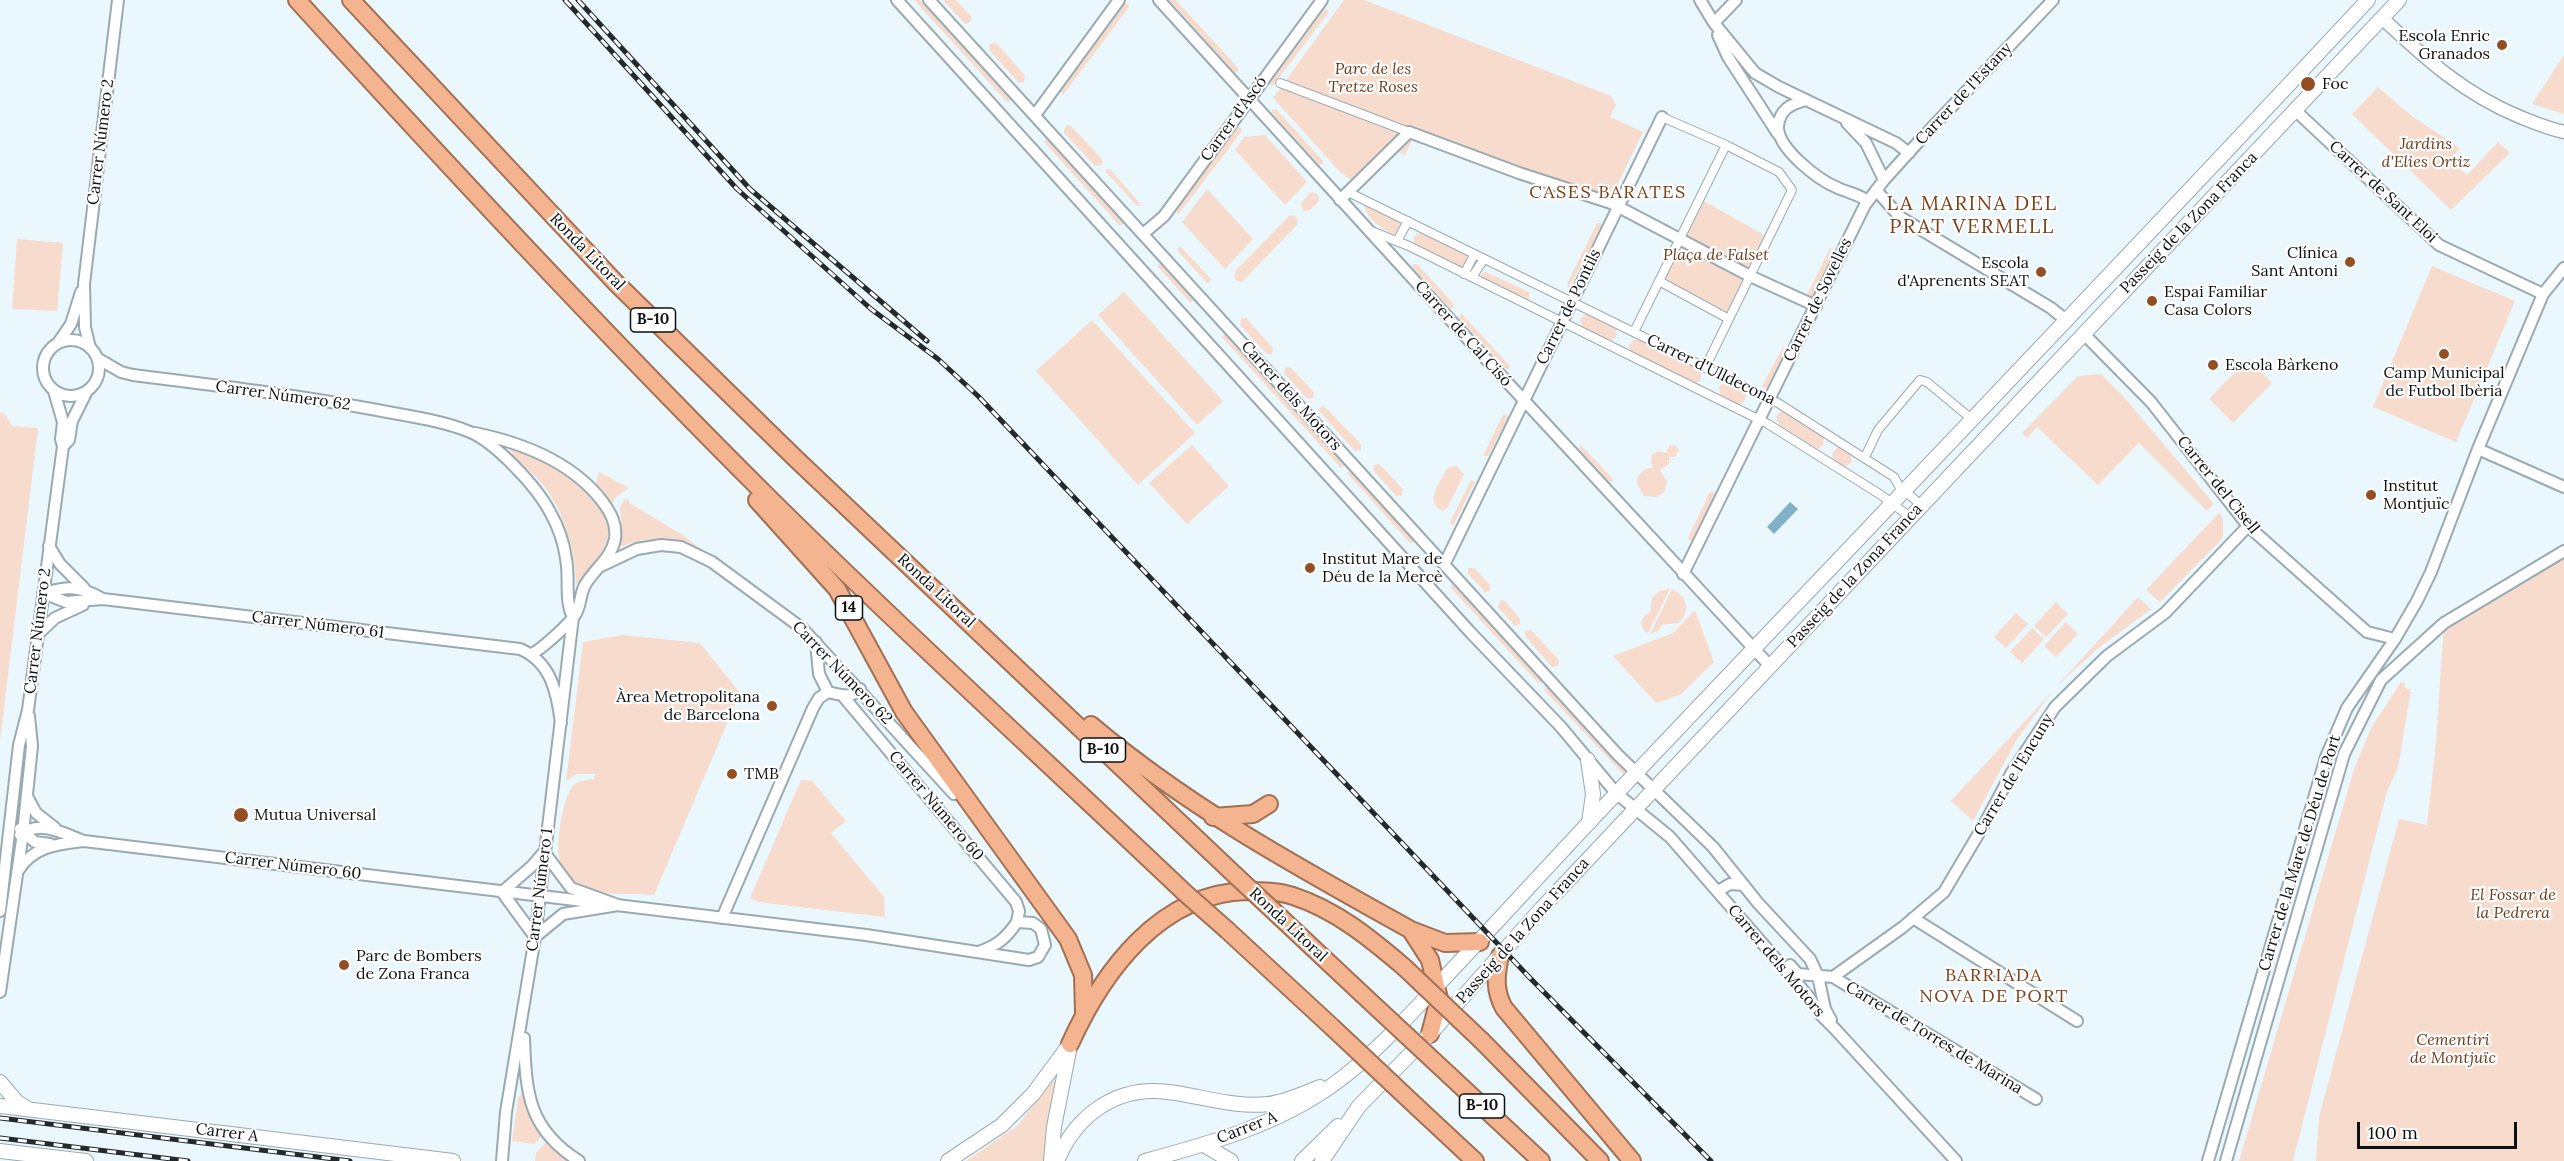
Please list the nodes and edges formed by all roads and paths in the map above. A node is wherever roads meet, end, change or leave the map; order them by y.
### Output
1 (118, 0) edge
2 (297, 0) edge
3 (351, 0) edge
4 (897, 0) edge
5 (929, 0) edge
6 (1119, 0) edge
7 (1159, 0) edge
8 (1322, 0) edge
9 (1700, 0) edge
10 (1736, 0) edge
11 (2053, 0) edge
12 (2398, 0) edge
13 (2365, 1) edge
14 (2382, 18) junction
15 (1714, 23) junction
16 (1280, 83) dead end
17 (1248, 99) junction
18 (1806, 100) junction
19 (2296, 111) junction
20 (1035, 116) junction
21 (1840, 116) junction
22 (1662, 117) joint
23 (1410, 132) junction
24 (2564, 132) edge
25 (1778, 134) junction
26 (1726, 145) junction
27 (1909, 153) junction
28 (1884, 180) junction
29 (1876, 190) junction
30 (1344, 196) junction
31 (1868, 201) junction
32 (1619, 207) junction
33 (1408, 221) junction
34 (1367, 229) junction
35 (1143, 234) junction
36 (1680, 239) junction
37 (1397, 242) junction
38 (1474, 255) junction
39 (1484, 259) junction
40 (2564, 268) edge
41 (1468, 276) junction
42 (1750, 276) junction
43 (1659, 282) junction
44 (84, 284) junction
45 (2543, 294) junction
46 (1569, 305) junction
47 (1816, 306) junction
48 (1729, 319) junction
49 (2067, 321) junction
50 (1561, 323) junction
51 (1634, 332) junction
52 (2084, 334) junction
53 (58, 343) junction
54 (90, 348) junction
55 (97, 358) junction
56 (1705, 368) junction
57 (651, 379) junction
58 (54, 391) junction
59 (87, 391) junction
60 (1769, 399) junction
61 (1523, 400) junction
62 (1762, 416) junction
63 (1968, 416) dead end
64 (471, 433) junction
65 (63, 446) junction
66 (2478, 449) junction
67 (1865, 457) junction
68 (2564, 487) edge
69 (1905, 491) junction
70 (1891, 505) junction
71 (1922, 505) junction
72 (1910, 517) junction
73 (2248, 526) junction
74 (49, 546) junction
75 (2564, 551) edge
76 (1444, 563) junction
77 (601, 566) junction
78 (1683, 574) junction
79 (87, 590) junction
80 (43, 593) junction
81 (103, 599) junction
82 (573, 617) junction
83 (972, 624) junction
84 (37, 635) junction
85 (2395, 639) junction
86 (816, 642) junction
87 (1753, 650) junction
88 (531, 654) junction
89 (1770, 666) junction
90 (860, 689) junction
91 (828, 692) junction
92 (842, 695) junction
93 (28, 710) junction
94 (561, 723) junction
95 (19, 745) junction
96 (1588, 760) junction
97 (1636, 774) junction
98 (1653, 791) junction
99 (1616, 793) junction
100 (27, 795) junction
101 (1269, 804) dead end
102 (1635, 810) junction
103 (1214, 817) junction
104 (1589, 823) junction
105 (60, 832) junction
106 (27, 836) junction
107 (84, 841) junction
108 (59, 843) junction
109 (544, 852) junction
110 (1011, 863) junction
111 (18, 871) junction
112 (3, 882) junction
113 (1744, 885) junction
114 (502, 891) junction
115 (1718, 891) junction
116 (539, 897) junction
117 (618, 905) junction
118 (0, 911) edge
119 (722, 918) junction
120 (1913, 918) junction
121 (1017, 922) junction
122 (1411, 930) junction
123 (535, 937) junction
124 (1480, 942) junction
125 (981, 951) junction
126 (1500, 956) junction
127 (1773, 956) junction
128 (1818, 976) junction
129 (1833, 977) junction
130 (1437, 986) junction
131 (0, 992) edge
132 (1084, 1013) junction
133 (524, 1016) junction
134 (2077, 1021) dead end
135 (1835, 1029) junction
136 (1430, 1034) junction
137 (1070, 1044) junction
138 (1342, 1078) junction
139 (0, 1082) edge
140 (2036, 1100) dead end
141 (0, 1106) edge
142 (1359, 1106) junction
143 (32, 1110) junction
144 (1204, 1144) junction
145 (0, 1151) edge
146 (86, 1161) edge
147 (453, 1161) edge
148 (502, 1161) edge
149 (579, 1161) edge
150 (948, 1161) edge
151 (1052, 1161) edge
152 (1058, 1161) edge
153 (1145, 1161) edge
154 (1231, 1161) edge
155 (1302, 1161) edge
156 (1322, 1161) edge
157 (1475, 1161) edge
158 (1541, 1161) edge
159 (1600, 1161) edge
160 (1632, 1161) edge
161 (1956, 1161) edge
162 (2208, 1161) edge
163 (2226, 1161) edge

1 - 44 street, Carrer Número 2
2 - 57 highway, B-10
3 - 83 highway, Ronda Litoral / B-10
4 - 96 street, Carrer dels Motors
5 - 20 street, Carrer dels Motors
6 - 20 street
7 - 17 street, Carrer de Cal Cisó
8 - 17 street, Carrer d'Ascó
9 - 15 street
10 - 15 street
11 - 27 street, Carrer de l'Estany
12 - 14 main road, Passeig de la Zona Franca
13 - 14 main road
13 - 49 main road, Passeig de la Zona Franca
14 - 19 main road, Passeig de la Zona Franca
14 - 24 street
15 - 18 street
15 - 25 street
16 - 23 street
17 - 30 street, Carrer de Cal Cisó
17 - 35 street, Carrer d'Ascó
18 - 21 street
18 - 25 street
19 - 45 street, Carrer de Sant Eloi
19 - 52 main road, Passeig de la Zona Franca
20 - 35 street, Carrer dels Motors
21 - 27 street
21 - 28 street
22 - 26 street
22 - 32 street, Carrer de Pontils
23 - 30 street
23 - 32 street
25 - 31 street
26 - 36 street
26 - 42 street
27 - 28 street, Carrer de l'Estany
28 - 29 street, Carrer de l'Estany
29 - 31 street, Carrer de Sovelles
29 - 49 street
30 - 33 street, Carrer d'Ulldecona
30 - 34 street, Carrer de Cal Cisó
31 - 47 street, Carrer de Sovelles
32 - 36 street
32 - 46 street, Carrer de Pontils
33 - 37 street
33 - 38 street, Carrer d'Ulldecona
34 - 37 street, Carrer d'Ulldecona
34 - 61 street, Carrer de Cal Cisó
35 - 76 street, Carrer dels Motors
36 - 42 street
36 - 43 street
37 - 41 street, Carrer d'Ulldecona
38 - 39 street, Carrer d'Ulldecona
38 - 41 street
39 - 41 street
39 - 46 street, Carrer d'Ulldecona
40 - 45 street, Carrer de la Mare de Déu de Port
41 - 50 street, Carrer d'Ulldecona
42 - 47 street
42 - 48 street
43 - 48 street
43 - 51 street
44 - 53 street, Carrer Número 2
44 - 54 street, Carrer Número 2
45 - 66 street, Carrer de la Mare de Déu de Port
46 - 50 street, Carrer de Pontils
46 - 51 street, Carrer d'Ulldecona
47 - 60 street, Carrer de Sovelles
48 - 56 street
49 - 52 main road
49 - 69 main road, Passeig de la Zona Franca
50 - 61 street, Carrer de Pontils
50 - 62 street, Carrer d'Ulldecona
51 - 56 street, Carrer d'Ulldecona
52 - 71 main road, Passeig de la Zona Franca
52 - 73 street, Carrer del Cisell
53 - 54 street
53 - 58 street
54 - 55 street
55 - 59 street
55 - 64 street, Carrer Número 62
56 - 60 street, Carrer d'Ulldecona
57 - 110 highway, 14
57 - 157 highway, B-10, bridge
58 - 59 street
58 - 65 street, Carrer Número 2
59 - 65 street, Carrer Número 2
60 - 62 street, Carrer de Sovelles
60 - 67 street, Carrer d'Ulldecona
61 - 76 street, Carrer de Pontils
61 - 78 street, Carrer de Cal Cisó
62 - 70 street, Carrer d'Ulldecona
62 - 78 street, Carrer de Sovelles
63 - 67 street
64 - 77 street, Carrer Número 62
64 - 82 street, Carrer Número 62
65 - 74 street, Carrer Número 2
66 - 68 street
66 - 85 street, Carrer de la Mare de Déu de Port
67 - 69 street, Carrer d'Ulldecona
69 - 70 main road, Passeig de la Zona Franca
69 - 71 street, Carrer d'Ulldecona
70 - 72 street, Carrer d'Ulldecona
70 - 87 main road, Passeig de la Zona Franca
71 - 72 main road, Passeig de la Zona Franca
72 - 89 main road, Passeig de la Zona Franca
73 - 85 street, Carrer del Cisell
73 - 120 street, Carrer de l'Encuny
74 - 79 street, Carrer Número 61
74 - 80 street, Carrer Número 2
75 - 163 street, Carrer de la Mare de Déu de Port
76 - 97 street, Carrer dels Motors
77 - 82 street, Carrer Número 62
77 - 86 street, Carrer Número 62
78 - 87 street, Carrer de Cal Cisó
79 - 80 street, Carrer Número 61
79 - 81 street, Carrer Número 61
80 - 81 street, Carrer Número 61
80 - 84 street, Carrer Número 2
81 - 84 street, Carrer Número 61
81 - 88 street, Carrer Número 61
82 - 88 street
82 - 94 street, Carrer Número 1
83 - 103 highway
83 - 158 highway, Ronda Litoral / B-10, bridge
84 - 93 street, Carrer Número 2
85 - 162 street, Carrer de la Mare de Déu de Port
86 - 90 street, Carrer Número 62
86 - 91 street
87 - 89 street, Carrer de Cal Cisó
87 - 97 main road, Passeig de la Zona Franca
88 - 94 street
89 - 98 main road, Passeig de la Zona Franca
90 - 92 street
90 - 110 street, Carrer Número 62
91 - 92 street
91 - 119 street
92 - 121 street, Carrer Número 60
93 - 95 street, Carrer Número 2
93 - 100 street, Carrer Número 2
94 - 109 street, Carrer Número 1
95 - 106 street, Carrer Número 2
95 - 112 street, Carrer Número 2
96 - 99 street, Carrer dels Motors
96 - 104 main road
97 - 98 street, Carrer dels Motors
97 - 99 main road, Passeig de la Zona Franca
98 - 102 main road, Passeig de la Zona Franca
98 - 113 street, Carrer dels Motors
99 - 102 street, Carrer dels Motors
99 - 104 main road, Passeig de la Zona Franca
100 - 105 street, Carrer Número 60
100 - 106 street, Carrer Número 2
101 - 103 highway
102 - 115 street, Carrer dels Motors
102 - 126 main road, Passeig de la Zona Franca
103 - 122 highway
104 - 124 main road, Passeig de la Zona Franca
105 - 106 street, Carrer Número 60
105 - 107 street, Carrer Número 60
106 - 108 street, Carrer Número 60
106 - 111 street, Carrer Número 2
106 - 112 street
107 - 108 street, Carrer Número 60
107 - 114 street, Carrer Número 60
108 - 111 street, Carrer Número 60
109 - 114 street
109 - 116 street, Carrer Número 1
109 - 117 street, Carrer Número 60
110 - 132 highway
111 - 131 street, Carrer Número 2
112 - 118 street, Carrer Número 2
113 - 115 street, Carrer dels Motors
113 - 128 street, Carrer dels Motors
114 - 116 street, Carrer Número 60
114 - 123 street
115 - 127 street, Carrer dels Motors
116 - 117 street, Carrer Número 60
116 - 123 street, Carrer Número 1
117 - 119 street, Carrer Número 60
117 - 123 street, Carrer Número 60
119 - 125 street, Carrer Número 60
120 - 129 street, Carrer de l'Encuny
120 - 134 street
121 - 125 street
121 - 125 street, Carrer Número 60
122 - 124 highway
122 - 130 highway
123 - 133 street, Carrer Número 1
124 - 130 main road, Passeig de la Zona Franca
126 - 136 main road, Passeig de la Zona Franca
126 - 160 highway
127 - 128 street
127 - 135 street, Carrer dels Motors
128 - 129 street
128 - 135 street, Carrer dels Motors
129 - 140 street, Carrer de Torres de Marina
130 - 136 highway
130 - 138 main road, Passeig de la Zona Franca
132 - 137 highway
132 - 159 highway, bridge
133 - 148 street, Carrer Número 1
133 - 149 street
135 - 161 street, Carrer dels Motors
136 - 142 main road, Passeig de la Zona Franca
137 - 150 main road
137 - 151 main road
138 - 144 main road, Carrer A
138 - 152 main road
139 - 143 main road
141 - 143 main road, Carrer A
142 - 155 main road
142 - 156 main road, Passeig de la Zona Franca
143 - 147 main road, Carrer A
144 - 153 main road, Carrer A
144 - 154 main road
145 - 146 main road

